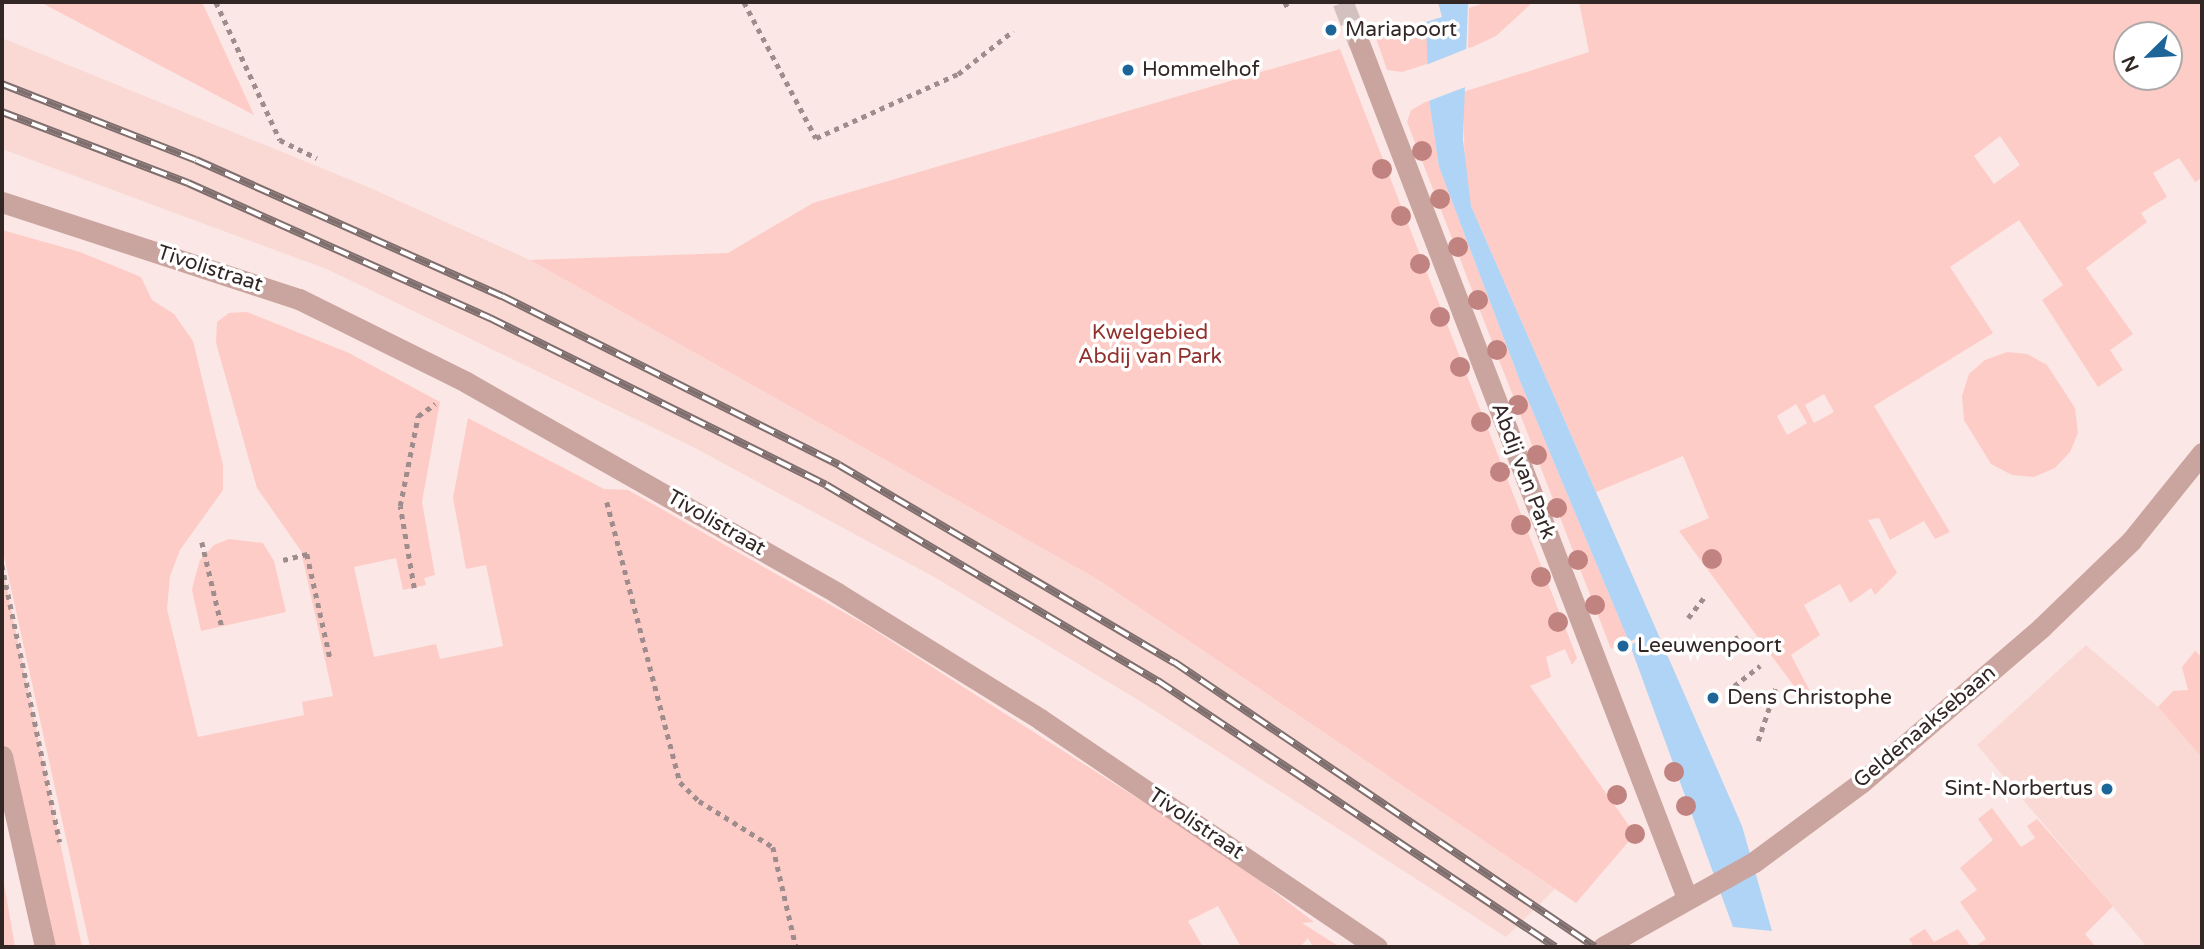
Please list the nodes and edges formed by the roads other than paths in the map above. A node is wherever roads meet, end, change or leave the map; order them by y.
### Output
1 (1359, 43) tunnel mouth
2 (2, 202) edge
3 (2202, 453) edge
4 (2, 756) edge
5 (1688, 898) junction
6 (45, 947) edge
7 (1377, 947) edge
8 (1603, 947) edge

1 - 5 street, Abdij van Park
2 - 7 street, Tivolistraat
3 - 5 street, Geldenaaksebaan
4 - 6 street
5 - 8 street, Geldenaaksebaan

